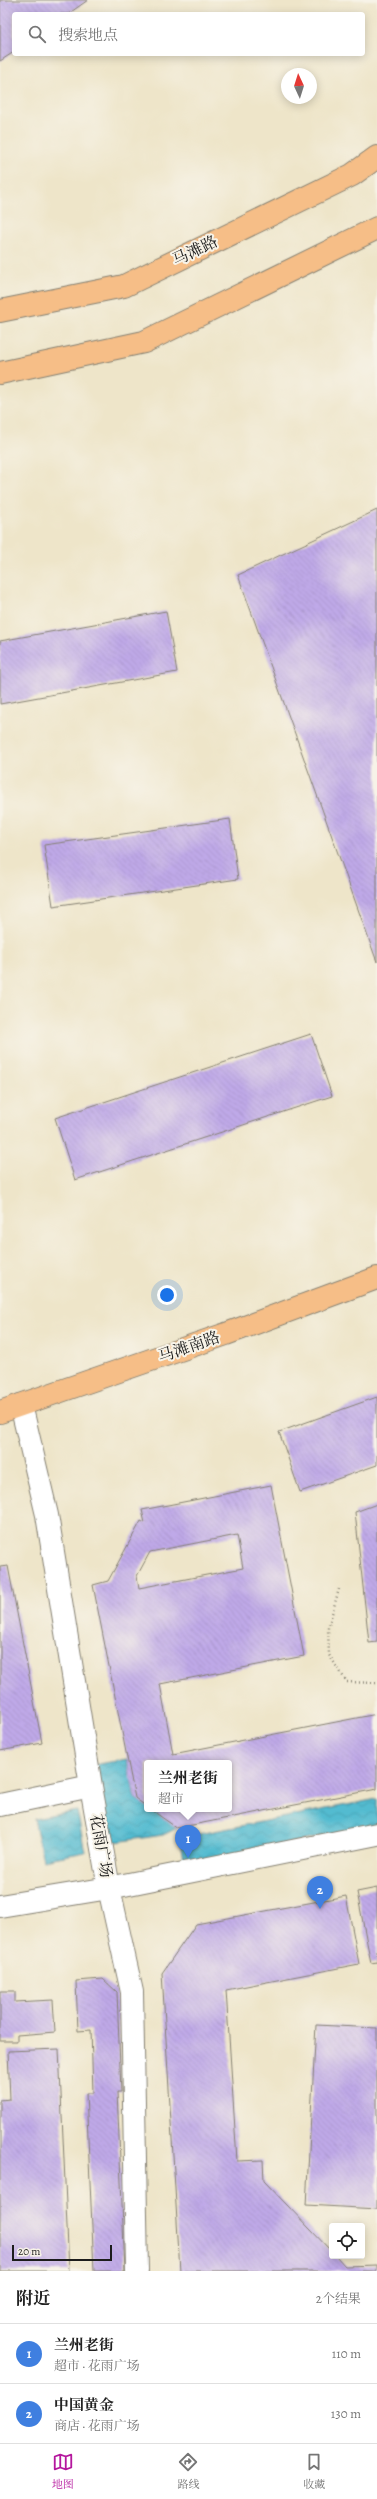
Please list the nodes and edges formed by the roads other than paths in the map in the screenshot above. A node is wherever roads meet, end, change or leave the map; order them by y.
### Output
1 (377, 157) edge
2 (377, 228) edge
3 (0, 311) edge
4 (0, 373) edge
5 (377, 1278) edge
6 (21, 1405) junction
7 (0, 1412) edge
8 (91, 1786) junction
9 (0, 1805) edge
10 (377, 1834) edge
11 (109, 1888) junction
12 (0, 1906) edge
13 (137, 2271) edge

1 - 3 main road, 马滩路
2 - 4 main road
5 - 6 main road, 马滩南路
6 - 7 main road, 马滩南路
6 - 8 street, 花雨广场
8 - 9 street
8 - 11 street, 花雨广场
10 - 11 street
11 - 12 street, 花雨广场
11 - 13 street

